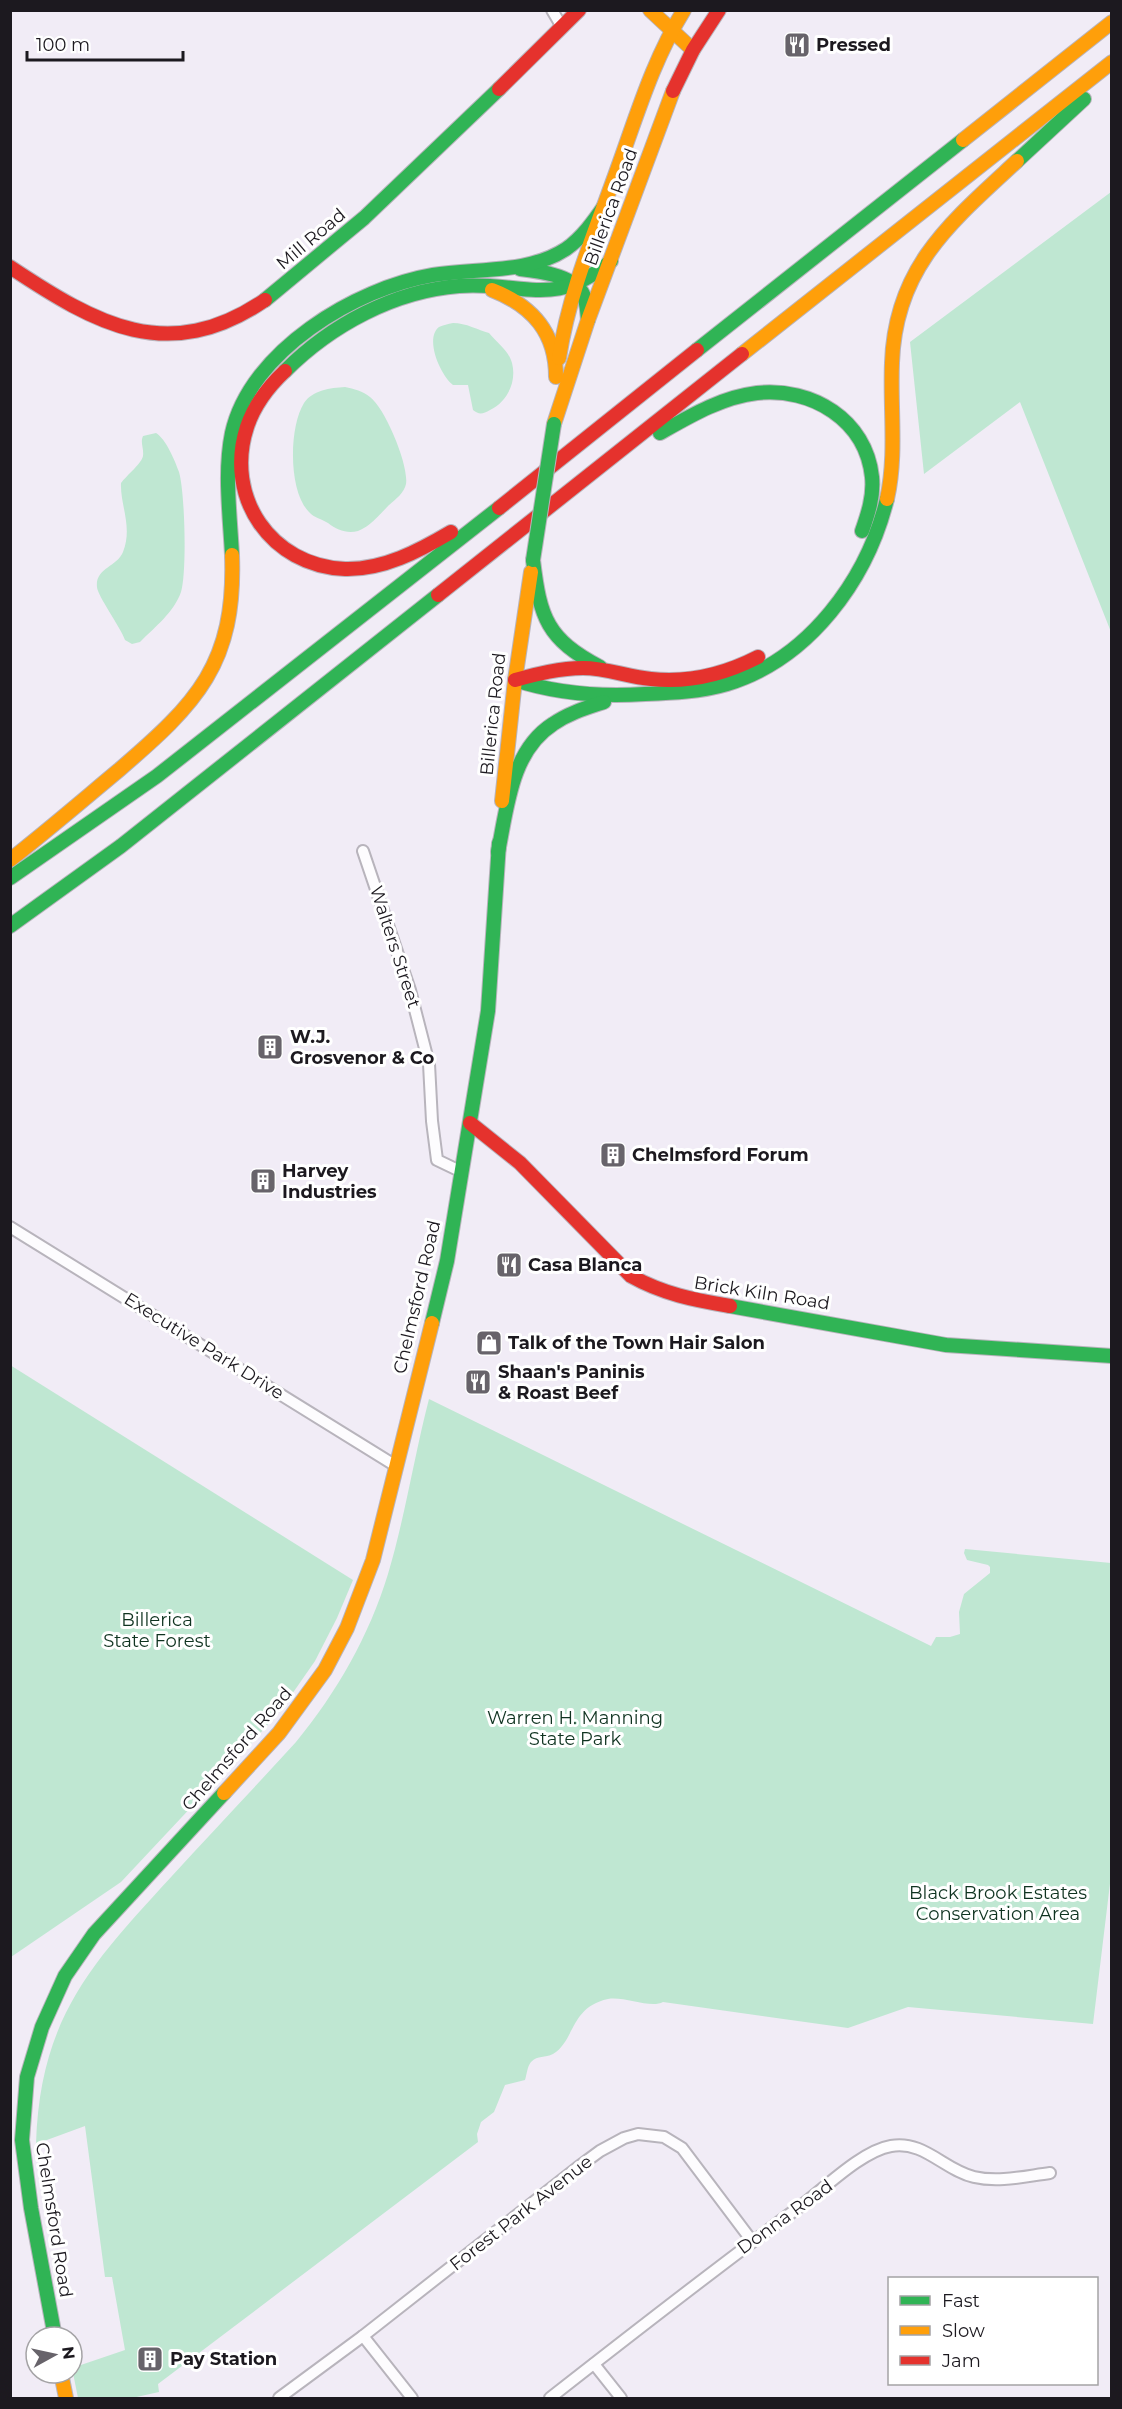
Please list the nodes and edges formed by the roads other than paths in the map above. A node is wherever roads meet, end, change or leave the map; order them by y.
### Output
1 (552, 10) edge
2 (579, 10) edge
3 (650, 10) edge
4 (719, 10) edge
5 (680, 12) edge
6 (1112, 22) edge
7 (562, 27) junction
8 (672, 31) junction
9 (700, 36) junction
10 (693, 50) junction
11 (1112, 62) edge
12 (1112, 74) edge
13 (605, 205) junction
14 (611, 261) junction
15 (10, 267) edge
16 (499, 268) junction
17 (576, 285) junction
18 (480, 286) junction
19 (588, 320) junction
20 (556, 377) junction
21 (554, 424) junction
22 (598, 469) junction
23 (522, 488) junction
24 (533, 560) junction
25 (608, 670) junction
26 (514, 680) junction
27 (629, 695) junction
28 (363, 851) dead end
29 (498, 852) junction
30 (10, 860) edge
31 (10, 878) edge
32 (10, 926) edge
33 (488, 1011) joint
34 (470, 1123) junction
35 (462, 1172) junction
36 (10, 1227) edge
37 (1112, 1356) edge
38 (396, 1466) junction
39 (1050, 2173) dead end
40 (752, 2241) junction
41 (53, 2325) edge
42 (363, 2336) junction
43 (594, 2364) junction
44 (279, 2398) edge
45 (412, 2398) edge
46 (550, 2398) edge
47 (621, 2398) edge

1 - 7 street
2 - 7 main road, Mill Road
3 - 8 main road
4 - 9 main road, Billerica Road
5 - 8 main road, Billerica Road
5 - 9 main road
6 - 23 main road
7 - 15 main road, Mill Road
8 - 10 main road
8 - 13 main road, Billerica Road
9 - 10 main road, Billerica Road
10 - 14 main road, Billerica Road
11 - 22 main road
12 - 27 main road
13 - 16 main road
13 - 17 main road, Billerica Road
14 - 17 main road
14 - 19 main road, Billerica Road
16 - 17 main road
16 - 30 main road
17 - 18 main road
17 - 19 main road
17 - 20 main road, Billerica Road
18 - 20 main road
18 - 23 main road
19 - 21 main road, Billerica Road
20 - 21 main road, Billerica Road
21 - 24 main road, Billerica Road, bridge
22 - 25 main road
22 - 32 main road
23 - 31 main road
24 - 25 main road
24 - 26 main road, Billerica Road
25 - 26 main road
26 - 27 main road
26 - 29 main road, Billerica Road
27 - 29 main road
28 - 35 street, Walters Street
29 - 33 main road, Billerica Road
33 - 34 main road, Chelmsford Road
34 - 35 main road, Chelmsford Road
34 - 37 main road, Brick Kiln Road
35 - 38 main road, Chelmsford Road
36 - 38 street, Executive Park Drive
38 - 41 main road, Chelmsford Road
39 - 40 street, Donna Road
40 - 42 street, Forest Park Avenue
40 - 43 street, Donna Road
42 - 44 street, Forest Park Avenue
42 - 45 street
43 - 46 street, Donna Road
43 - 47 street

